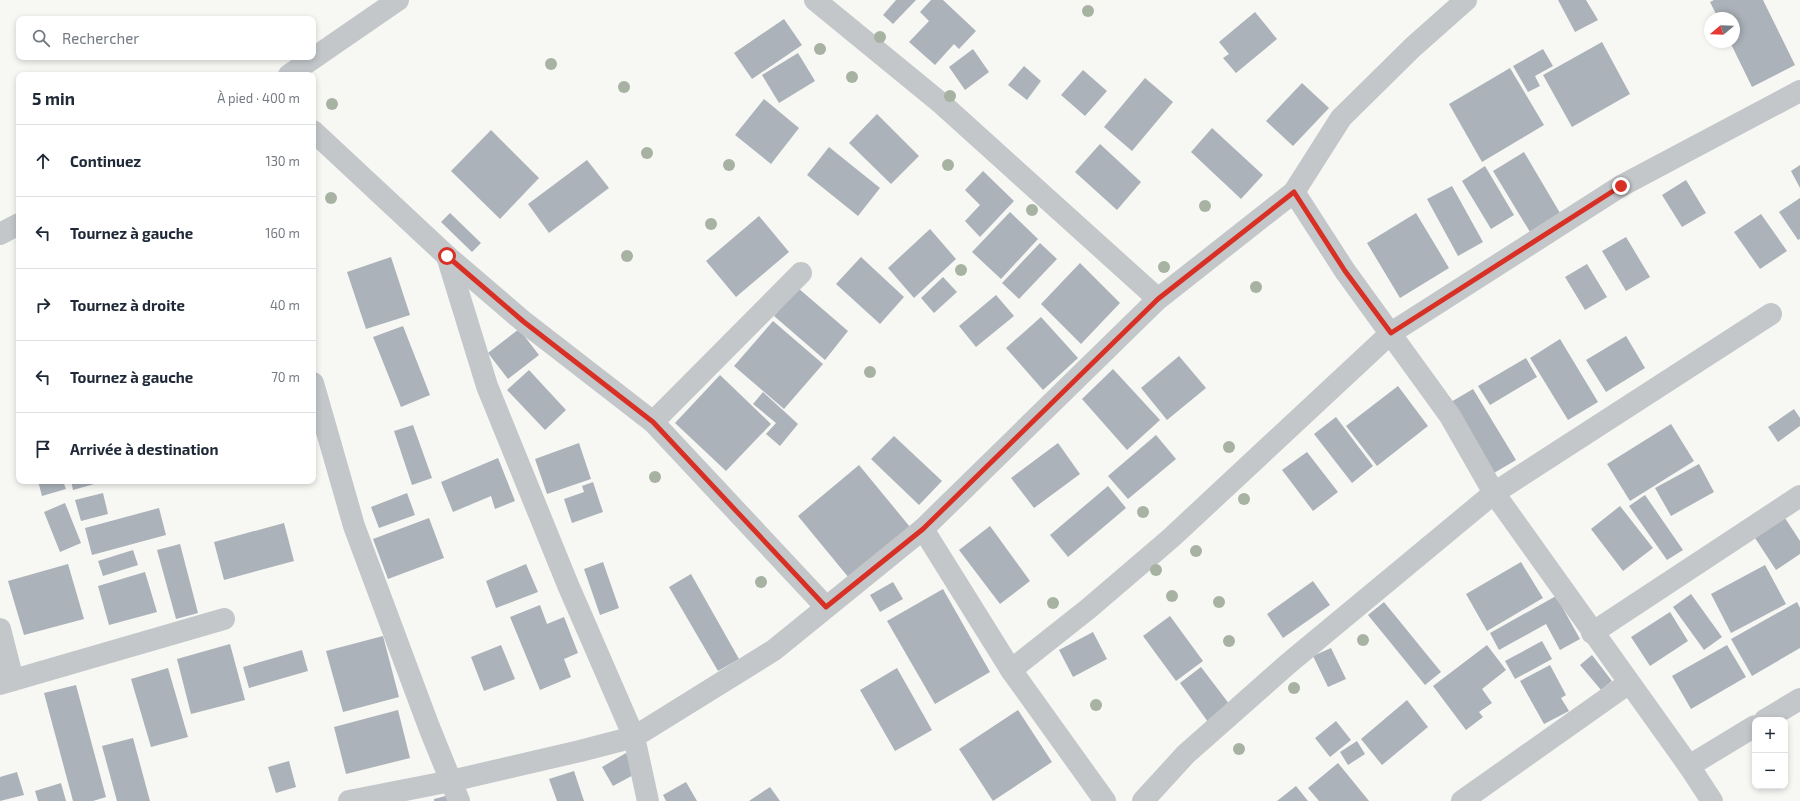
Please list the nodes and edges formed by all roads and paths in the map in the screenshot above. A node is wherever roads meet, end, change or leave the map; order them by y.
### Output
1 (398, 0) edge
2 (815, 0) edge
3 (1466, 0) edge
4 (316, 56) edge
5 (311, 60) edge
6 (293, 72) edge
7 (1800, 91) edge
8 (316, 133) edge
9 (1294, 192) junction
10 (16, 226) edge
11 (0, 234) edge
12 (447, 256) junction
13 (801, 274) dead end
14 (1158, 299) junction
15 (1771, 314) dead end
16 (1391, 333) junction
17 (316, 393) edge
18 (653, 422) junction
19 (1494, 493) junction
20 (1800, 496) edge
21 (923, 529) junction
22 (826, 607) junction
23 (224, 619) dead end
24 (0, 629) edge
25 (1592, 633) junction
26 (1011, 670) junction
27 (6, 682) edge
28 (1629, 683) junction
29 (1800, 699) edge
30 (1770, 717) edge
31 (1752, 728) edge
32 (634, 737) junction
33 (1689, 766) junction
34 (451, 780) junction
35 (349, 801) edge
36 (459, 801) edge
37 (648, 801) edge
38 (1105, 801) edge
39 (1143, 801) edge
40 (1462, 801) edge
41 (1712, 801) edge

1 - 4 street
2 - 14 street
3 - 9 street
5 - 6 street
7 - 16 street
8 - 12 street
9 - 14 street
9 - 16 street
10 - 11 street
12 - 18 street
12 - 32 street
13 - 18 street
14 - 21 street
15 - 19 street
16 - 19 street
16 - 26 street
17 - 34 street
18 - 22 street
19 - 25 street
19 - 39 street
20 - 25 street
21 - 22 street
21 - 26 street
22 - 32 street
23 - 27 street
24 - 27 street
25 - 28 street
26 - 38 street
28 - 33 street
28 - 40 street
29 - 30 street
31 - 33 street
32 - 34 street
32 - 37 street
33 - 41 street
34 - 35 street
34 - 36 street

